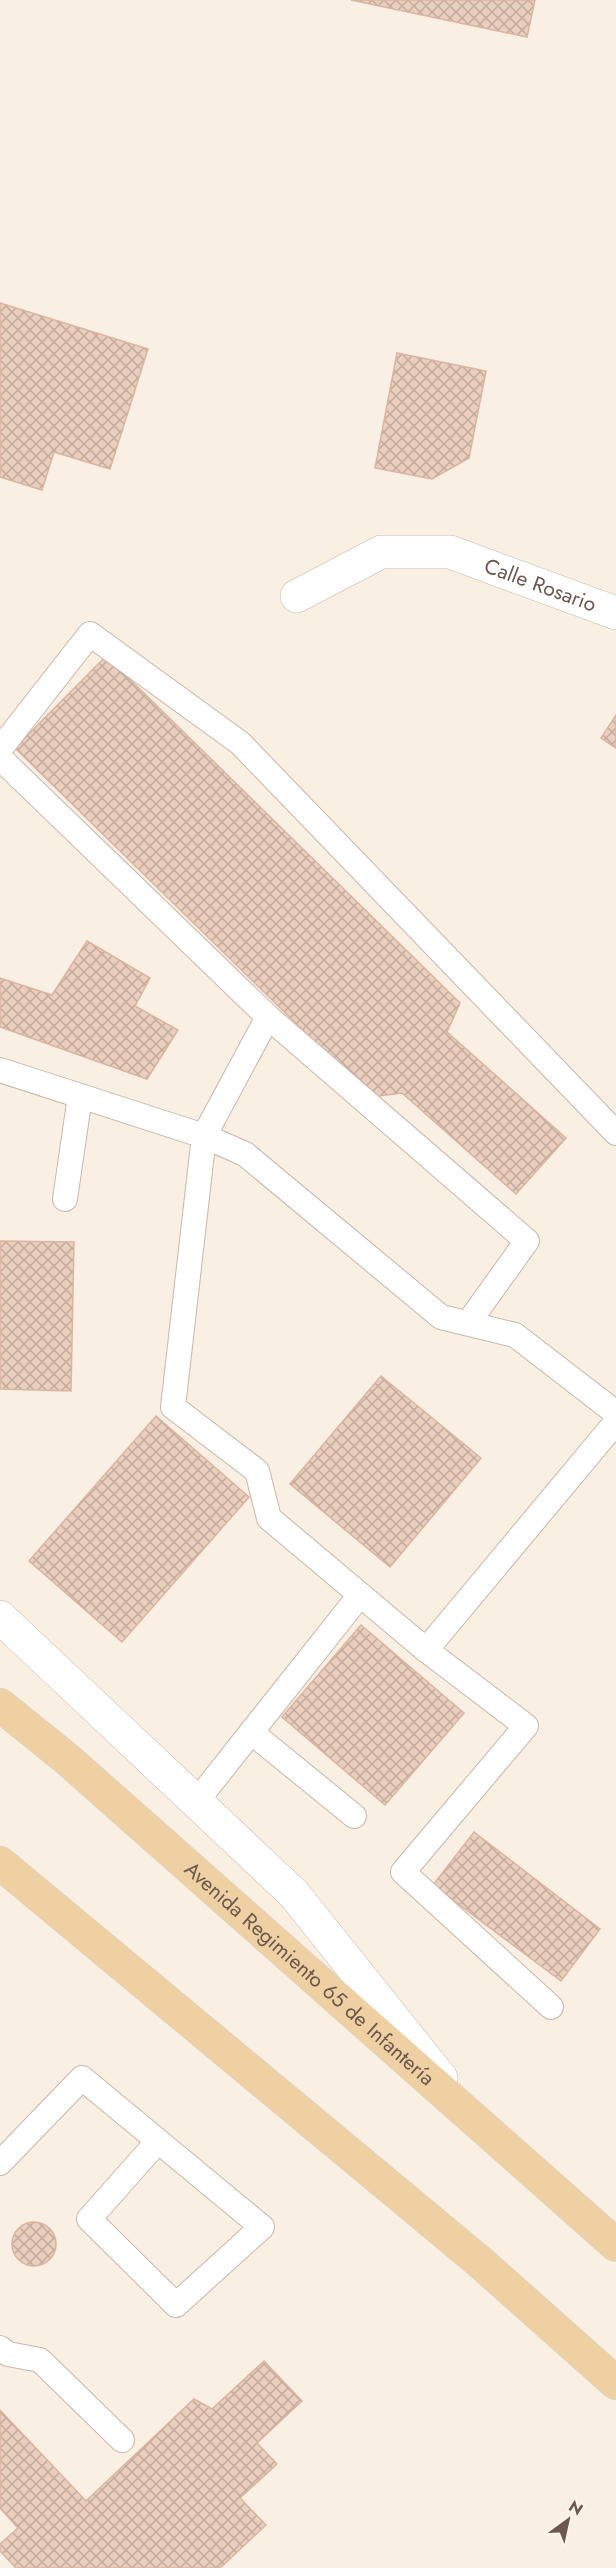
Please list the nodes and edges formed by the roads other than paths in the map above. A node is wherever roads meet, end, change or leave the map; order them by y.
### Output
1 (297, 596) dead end
2 (616, 613) edge
3 (0, 749) edge
4 (0, 758) edge
5 (268, 1017) junction
6 (0, 1070) edge
7 (80, 1096) junction
8 (616, 1133) edge
9 (204, 1136) junction
10 (65, 1199) dead end
11 (468, 1323) junction
12 (616, 1413) edge
13 (616, 1422) edge
14 (360, 1595) junction
15 (0, 1617) edge
16 (426, 1650) junction
17 (0, 1705) edge
18 (251, 1732) junction
19 (196, 1802) junction
20 (354, 1816) dead end
21 (0, 1863) edge
22 (551, 2007) dead end
23 (480, 2127) junction
24 (158, 2141) junction
25 (0, 2163) edge
26 (616, 2245) edge
27 (0, 2348) edge
28 (616, 2383) edge
29 (122, 2440) dead end

1 - 2 street, Calle Rosario
3 - 8 lane
4 - 5 lane
5 - 9 lane
5 - 11 lane
6 - 7 lane
7 - 9 lane
7 - 10 lane
9 - 11 lane
9 - 14 lane
11 - 12 lane
13 - 16 lane
14 - 16 lane
14 - 18 lane
15 - 19 street
16 - 22 lane
17 - 23 main road, Avenida Regimiento 65 de Infantería
18 - 19 lane
18 - 20 lane
19 - 23 street
21 - 28 main road
23 - 26 main road, Avenida Regimiento 65 de Infantería
24 - 24 lane
24 - 25 lane
27 - 29 lane

